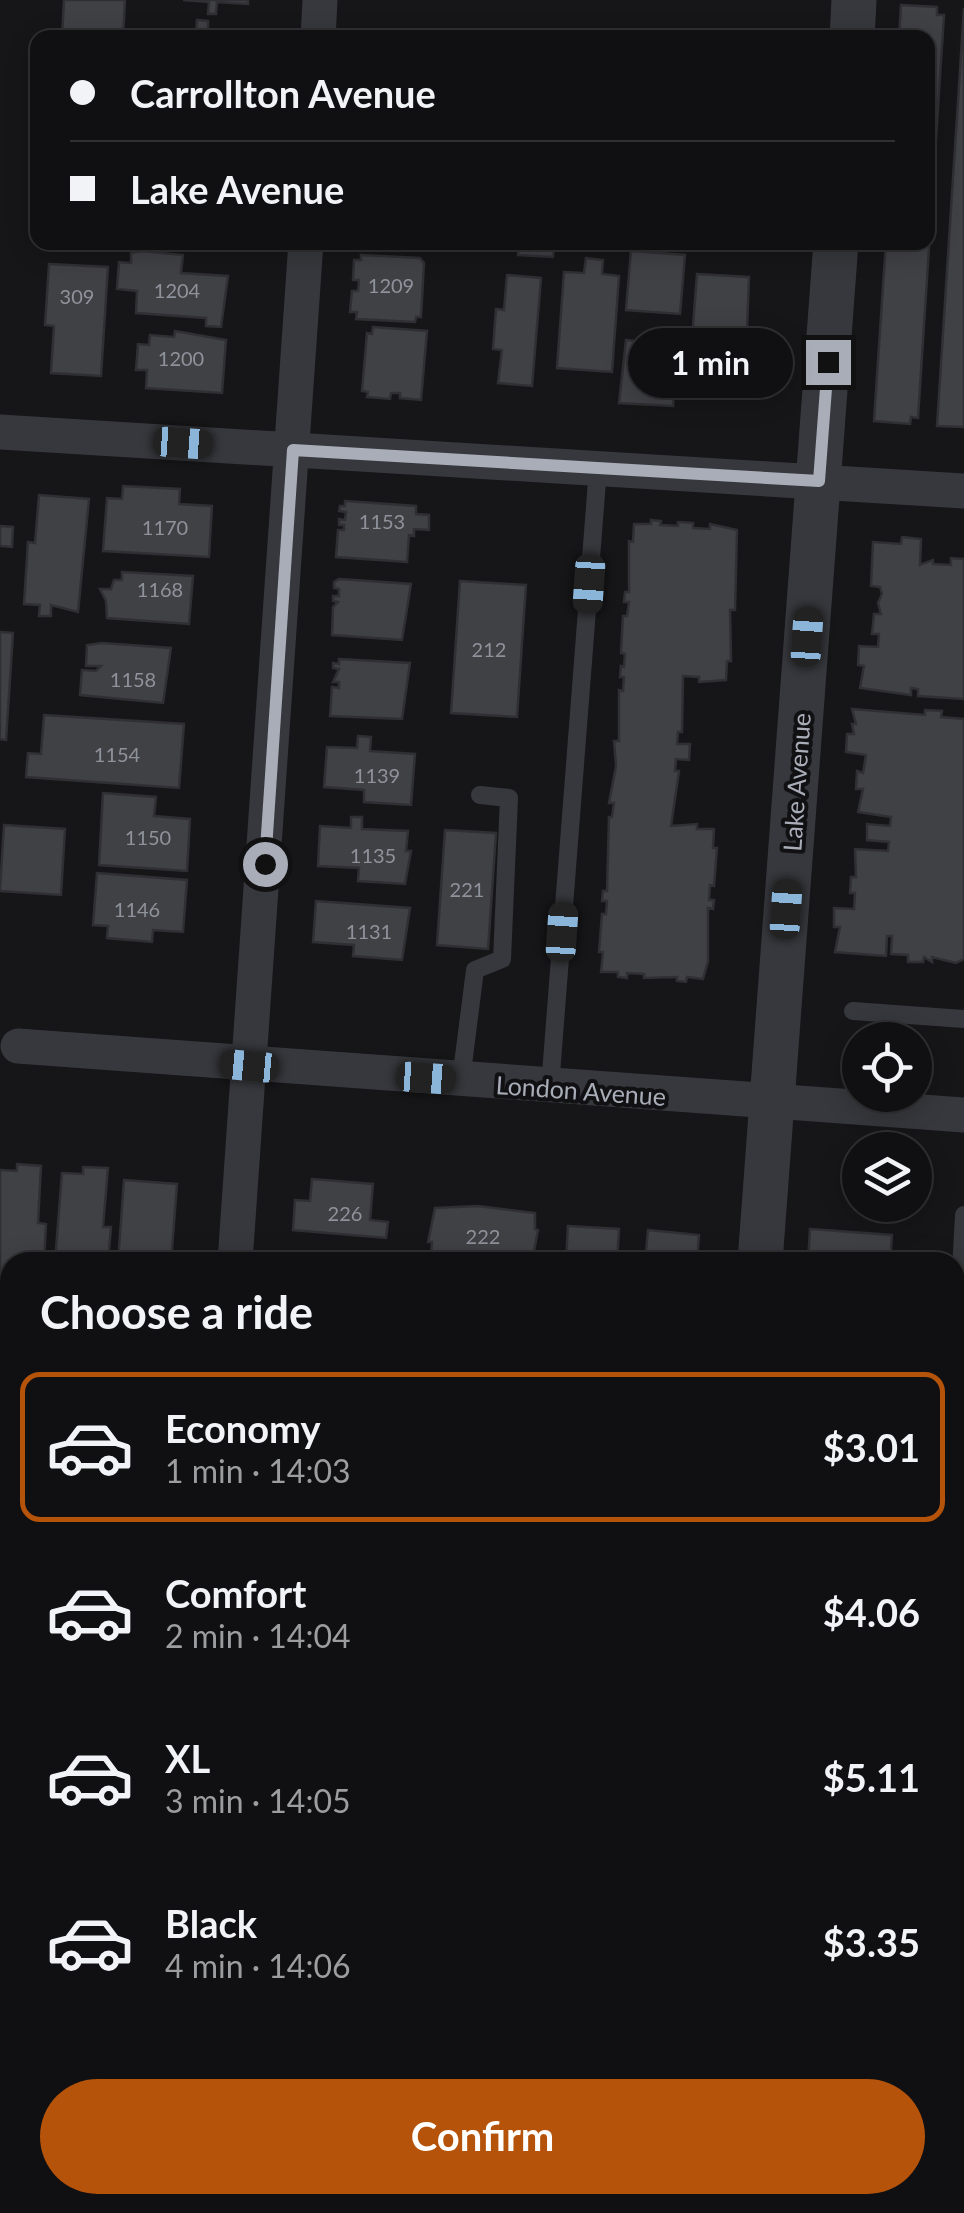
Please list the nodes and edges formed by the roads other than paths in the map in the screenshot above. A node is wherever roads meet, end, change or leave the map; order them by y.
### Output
1 (320, 0) edge
2 (854, 0) edge
3 (318, 30) edge
4 (852, 30) edge
5 (306, 250) edge
6 (835, 250) edge
7 (0, 432) edge
8 (293, 450) junction
9 (598, 468) junction
10 (819, 481) junction
11 (964, 491) edge
12 (480, 795) dead end
13 (854, 1011) dead end
14 (964, 1019) edge
15 (18, 1046) dead end
16 (249, 1066) junction
17 (461, 1081) junction
18 (550, 1088) junction
19 (772, 1104) junction
20 (964, 1116) edge
21 (964, 1215) edge
22 (236, 1252) edge
23 (761, 1252) edge
24 (962, 1252) edge

1 - 3 street
2 - 4 street
5 - 8 street
6 - 10 street, Lake Avenue
7 - 8 street
8 - 9 street
8 - 16 street
9 - 10 street
9 - 18 lane
10 - 11 street
10 - 19 street, Lake Avenue
12 - 17 lane
13 - 14 lane
15 - 16 street, London Avenue
16 - 17 street, London Avenue
16 - 22 street
17 - 18 street, London Avenue
18 - 19 street, London Avenue
19 - 20 street, London Avenue
19 - 23 street, Lake Avenue
21 - 24 lane

